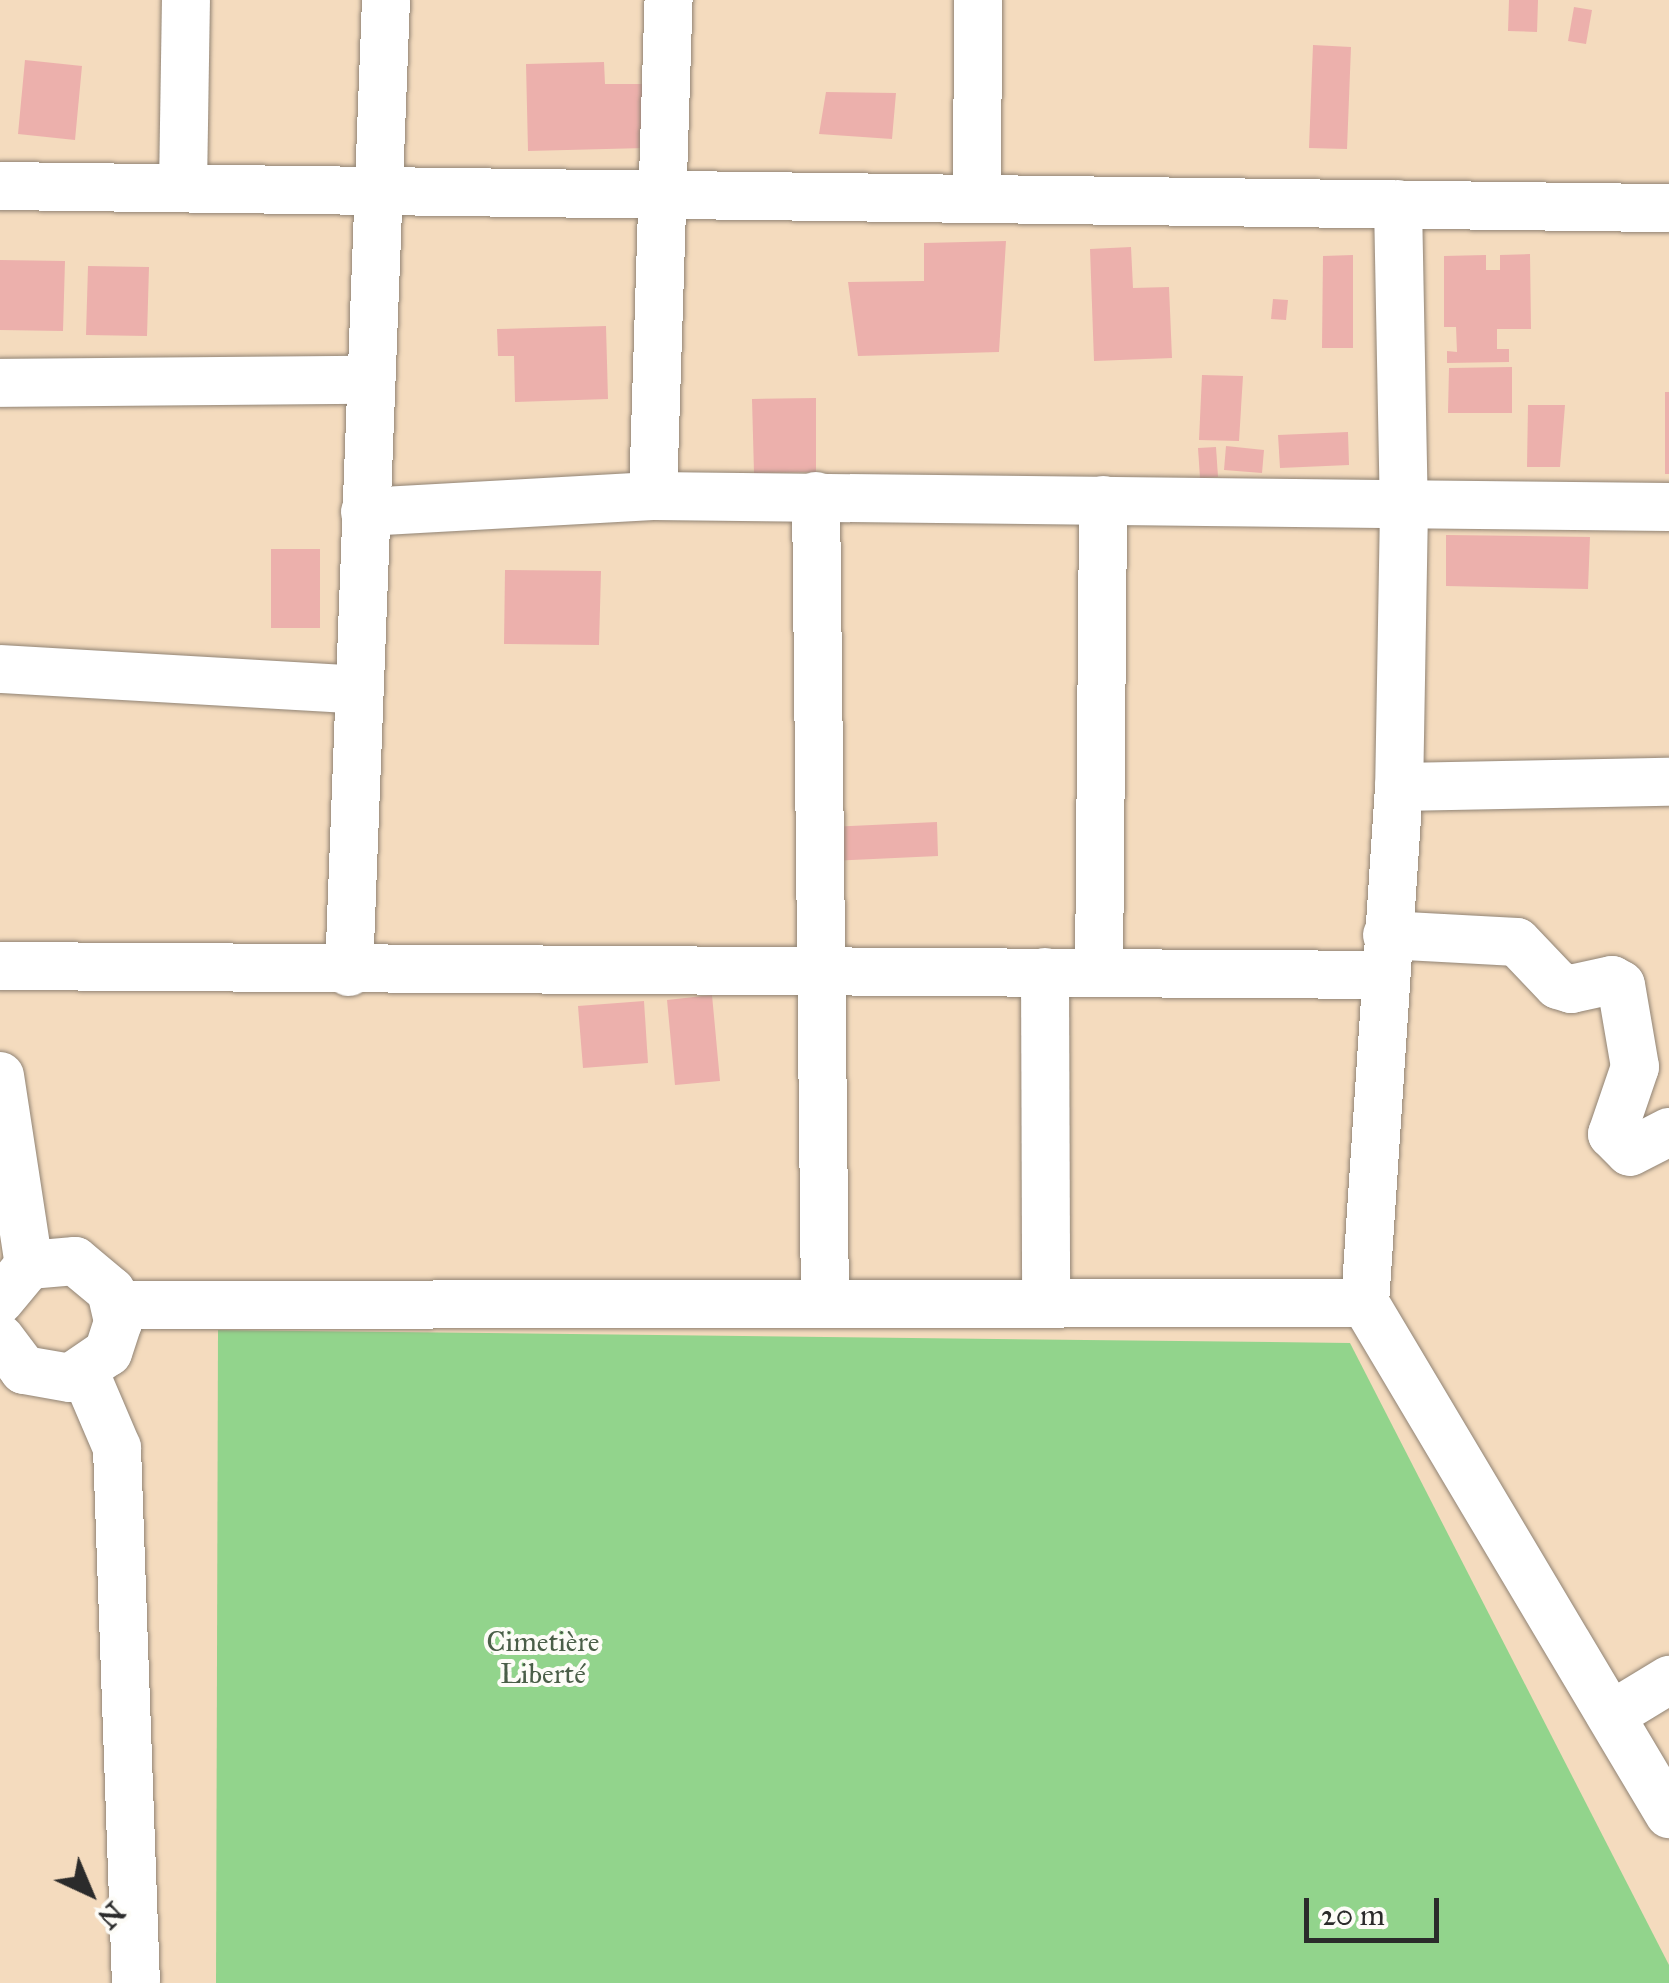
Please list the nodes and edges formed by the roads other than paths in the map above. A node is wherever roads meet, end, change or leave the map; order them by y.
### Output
1 (186, 0) edge
2 (386, 0) edge
3 (668, 0) edge
4 (978, 0) edge
5 (0, 186) edge
6 (184, 188) junction
7 (375, 191) junction
8 (662, 193) junction
9 (978, 199) junction
10 (1398, 204) junction
11 (1669, 208) edge
12 (369, 380) junction
13 (0, 383) edge
14 (652, 496) junction
15 (816, 496) junction
16 (1102, 500) junction
17 (1404, 508) junction
18 (1669, 508) edge
19 (365, 512) junction
20 (0, 669) edge
21 (359, 690) junction
22 (1669, 782) edge
23 (1399, 787) junction
24 (1385, 955) junction
25 (0, 966) edge
26 (821, 971) junction
27 (349, 972) junction
28 (1045, 972) junction
29 (1099, 973) junction
30 (1, 1085) edge
31 (1669, 1132) edge
32 (14, 1282) edge
33 (826, 1300) junction
34 (1046, 1301) junction
35 (1365, 1303) junction
36 (116, 1306) junction
37 (0, 1338) edge
38 (85, 1373) junction
39 (1669, 1680) edge
40 (1614, 1714) junction
41 (1669, 1814) edge
42 (136, 1983) edge

1 - 6 street
2 - 7 street
3 - 8 street
4 - 9 street
5 - 6 street
6 - 7 street
7 - 8 street
7 - 12 street
8 - 9 street
8 - 14 street
9 - 10 street
10 - 11 street
10 - 17 street
12 - 13 street
12 - 19 street
14 - 15 street
14 - 19 street
15 - 16 street
15 - 26 street
16 - 17 street
16 - 29 street
17 - 18 street
17 - 23 street
19 - 21 street
20 - 21 street
21 - 27 street
22 - 23 street
23 - 24 street
24 - 29 street
24 - 31 street
24 - 35 street
25 - 27 street
26 - 27 street
26 - 28 street
26 - 33 street
28 - 29 street
28 - 34 street
30 - 32 street
32 - 36 street
33 - 34 street
33 - 36 street
34 - 35 street
35 - 40 street
36 - 38 street
37 - 38 street
38 - 42 street
39 - 40 street
40 - 41 street

